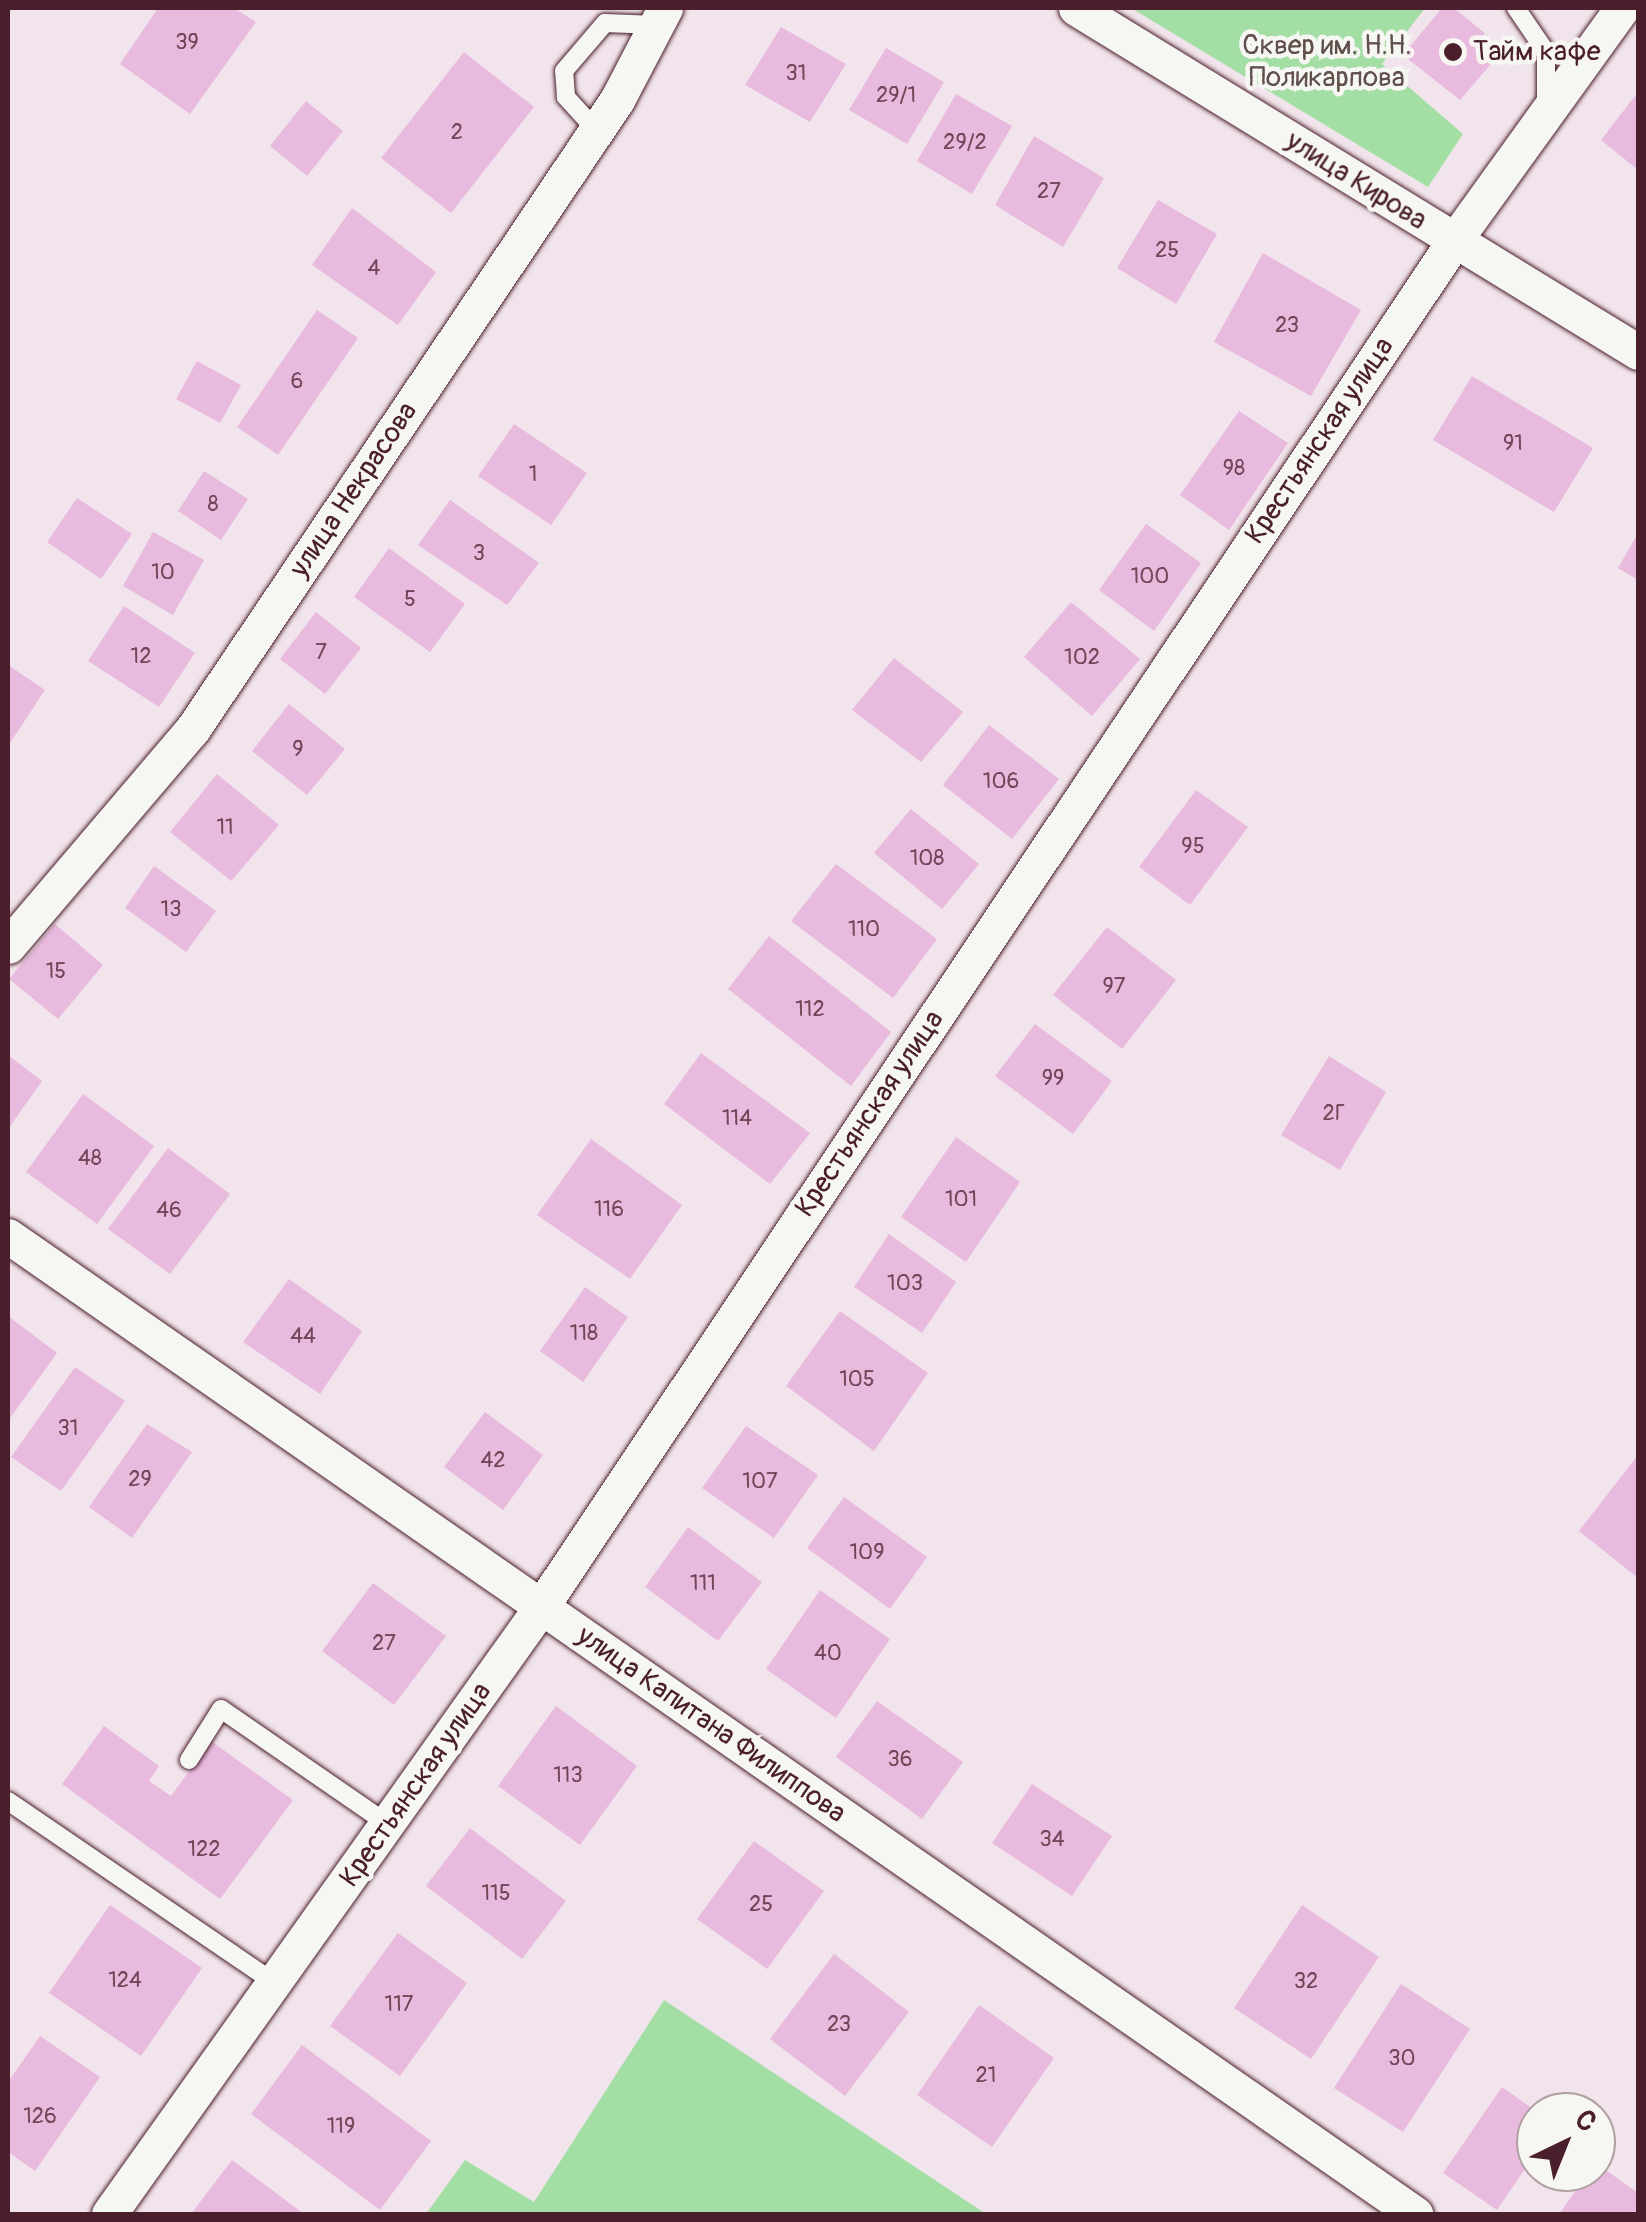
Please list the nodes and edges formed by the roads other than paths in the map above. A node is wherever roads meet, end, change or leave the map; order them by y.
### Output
1 (1076, 8) edge
2 (1516, 8) edge
3 (1622, 8) edge
4 (661, 16) edge
5 (1545, 116) junction
6 (596, 130) junction
7 (1454, 241) junction
8 (1638, 352) edge
9 (8, 946) edge
10 (8, 1236) edge
11 (541, 1607) junction
12 (188, 1760) dead end
13 (8, 1801) edge
14 (388, 1824) junction
15 (276, 1984) junction
16 (109, 2214) edge
17 (1415, 2214) edge

1 - 7 street, улица Кирова
2 - 5 lane
3 - 5 street, Крестьянская улица
4 - 6 street, улица Некрасова
4 - 6 lane
5 - 7 street, Крестьянская улица
6 - 9 street, улица Некрасова
7 - 8 street, улица Кирова
7 - 11 street, Крестьянская улица
10 - 11 street, улица Капитана Филиппова
11 - 14 street, Крестьянская улица
11 - 17 street, улица Капитана Филиппова
12 - 14 lane
13 - 15 lane
14 - 15 street, Крестьянская улица
15 - 16 street, Крестьянская улица

